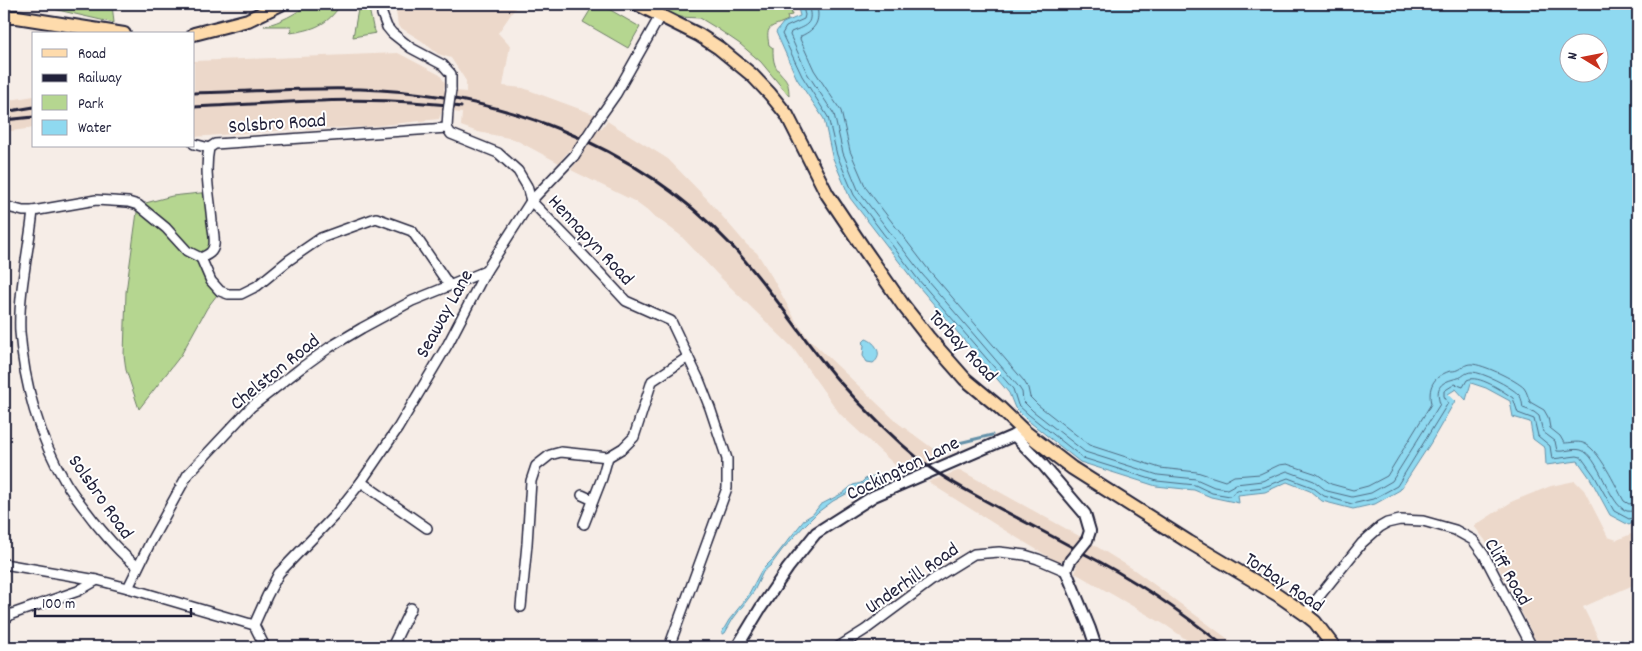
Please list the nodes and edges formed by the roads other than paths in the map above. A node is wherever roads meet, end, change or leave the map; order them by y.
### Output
1 (281, 4) edge
2 (382, 4) edge
3 (637, 4) edge
4 (660, 16) junction
5 (4, 17) edge
6 (111, 32) edge
7 (195, 34) edge
8 (447, 128) junction
9 (195, 144) edge
10 (209, 148) junction
11 (531, 201) junction
12 (4, 206) edge
13 (33, 211) junction
14 (201, 258) junction
15 (486, 272) junction
16 (449, 285) junction
17 (688, 356) junction
18 (1019, 433) junction
19 (608, 457) junction
20 (361, 482) junction
21 (582, 495) dead end
22 (593, 500) junction
23 (584, 524) dead end
24 (427, 528) dead end
25 (4, 564) edge
26 (137, 566) junction
27 (1066, 571) junction
28 (97, 580) junction
29 (128, 588) junction
30 (521, 607) dead end
31 (411, 608) dead end
32 (1305, 614) junction
33 (4, 620) edge
34 (254, 625) junction
35 (265, 647) edge
36 (392, 647) edge
37 (669, 647) edge
38 (737, 647) edge
39 (838, 647) edge
40 (1096, 647) edge
41 (1334, 647) edge
42 (1532, 647) edge

1 - 7 main road
2 - 8 street, bridge
3 - 4 main road, Torbay Road
4 - 11 street, Seaway Lane, bridge
4 - 18 main road, Torbay Road
5 - 6 main road
8 - 10 street, Solsbro Road
8 - 11 street, Hennapyn Road
9 - 10 street
10 - 14 street, Solsbro Road
11 - 15 street, Seaway Lane
11 - 17 street, Hennapyn Road
12 - 13 street
13 - 14 street
13 - 26 street, Solsbro Road
14 - 16 street
15 - 16 street, Chelston Road
15 - 20 street, Seaway Lane
16 - 26 street, Chelston Road
17 - 19 street
17 - 37 street, Hennapyn Road
18 - 27 street, bridge
18 - 32 main road, Torbay Road
18 - 38 street, Cockington Lane
19 - 22 street
19 - 30 street
20 - 24 street
20 - 34 street, Seaway Lane
21 - 22 street
22 - 23 street
25 - 28 street
26 - 29 street, Chelston Road
27 - 39 street, Underhill Road
27 - 40 street
28 - 29 street
28 - 33 street
29 - 34 street
31 - 36 street
32 - 41 main road, Torbay Road
32 - 42 street, Cliff Road
34 - 35 street

